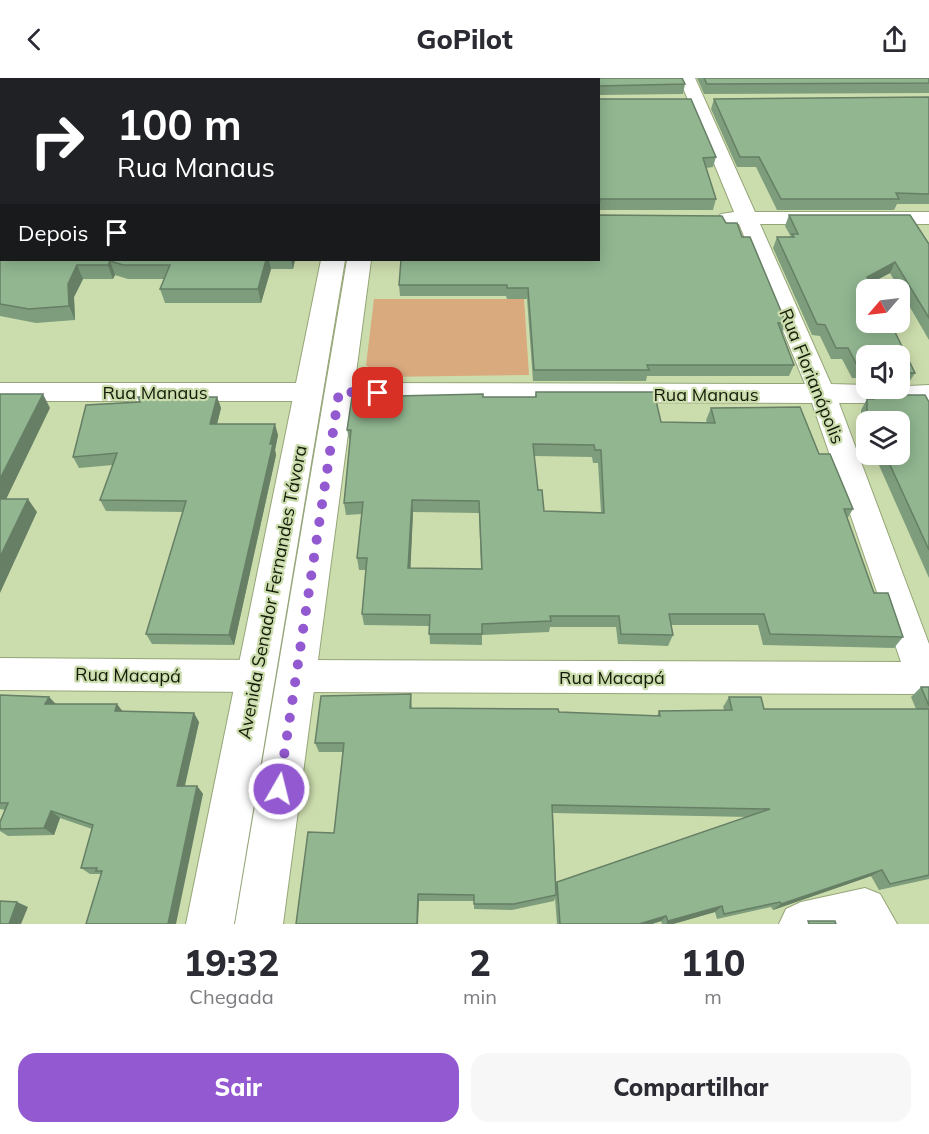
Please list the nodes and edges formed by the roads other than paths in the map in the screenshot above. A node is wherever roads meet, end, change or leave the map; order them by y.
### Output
1 (687, 78) edge
2 (713, 218) edge
3 (747, 218) junction
4 (929, 218) edge
5 (333, 261) edge
6 (359, 261) edge
7 (0, 392) edge
8 (324, 392) junction
9 (822, 394) junction
10 (929, 394) edge
11 (0, 674) edge
12 (256, 676) junction
13 (295, 676) junction
14 (927, 678) edge
15 (870, 916) edge
16 (210, 924) edge
17 (259, 924) edge
18 (801, 924) edge

1 - 3 street, Rua Florianópolis
2 - 3 street
3 - 4 street
3 - 9 street, Rua Florianópolis
5 - 8 main road, Avenida Senador Fernandes Távora
6 - 8 main road, Avenida Senador Fernandes Távora
7 - 8 street, Rua Manaus
8 - 9 street, Rua Manaus
8 - 12 main road, Avenida Senador Fernandes Távora
8 - 13 main road, Avenida Senador Fernandes Távora
9 - 10 street, Rua Manaus
9 - 14 street, Rua Florianópolis
11 - 12 street, Rua Macapá
12 - 16 main road, Avenida Senador Fernandes Távora
13 - 14 street, Rua Macapá
13 - 17 main road, Avenida Senador Fernandes Távora
15 - 18 street

